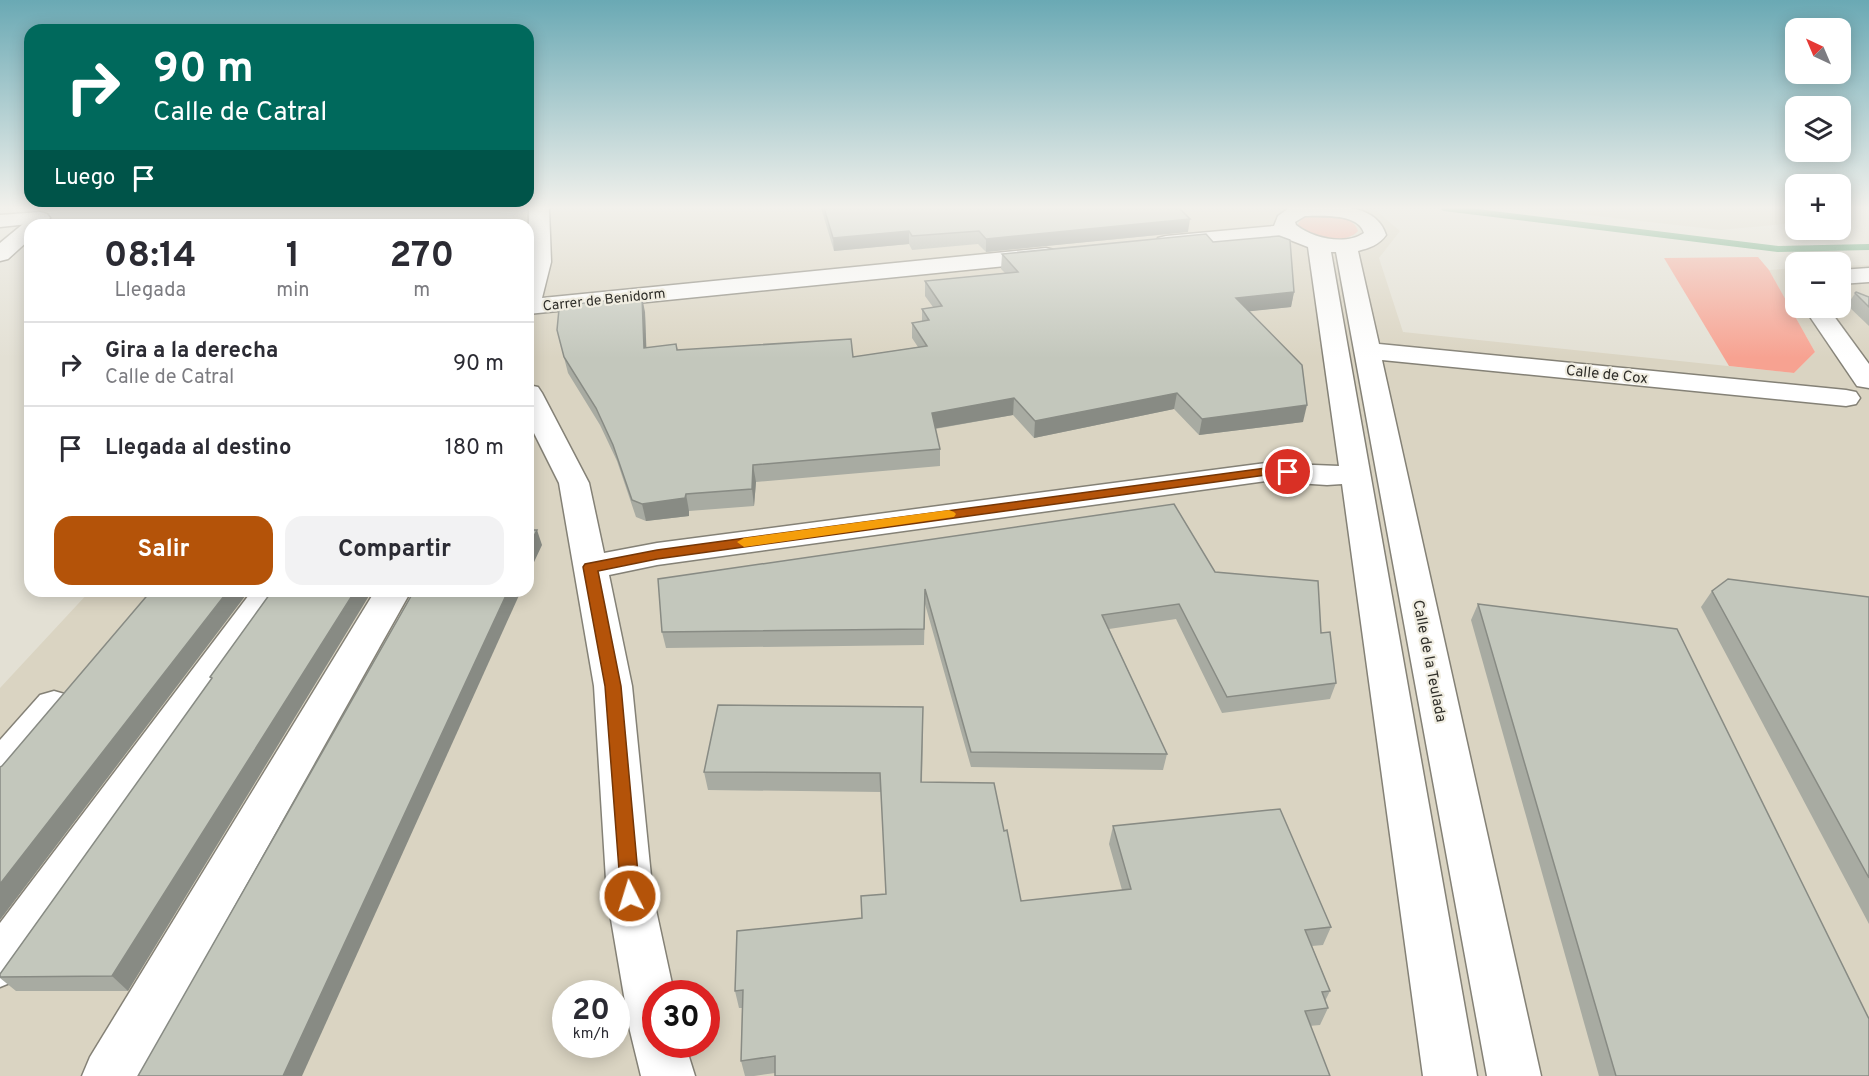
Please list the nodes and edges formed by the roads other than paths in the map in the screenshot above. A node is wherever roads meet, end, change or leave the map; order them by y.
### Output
1 (540, 258) edge
2 (1011, 258) edge
3 (1322, 258) edge
4 (1323, 258) edge
5 (1869, 275) edge
6 (1851, 276) edge
7 (534, 284) edge
8 (534, 305) edge
9 (1823, 318) edge
10 (1368, 351) junction
11 (1868, 380) edge
12 (534, 405) edge
13 (1356, 473) junction
14 (590, 567) junction
15 (266, 597) edge
16 (389, 597) edge
17 (76, 679) edge
18 (0, 768) edge
19 (0, 963) edge
20 (646, 980) edge
21 (663, 1058) edge
22 (109, 1076) edge
23 (668, 1076) edge
24 (1450, 1076) edge
25 (1514, 1076) edge

1 - 7 main road
2 - 8 main road, Carrer de Benidorm
3 - 13 main road
4 - 10 main road, Calle de la Teulada
5 - 6 main road
9 - 11 main road
10 - 11 main road, Calle de Cox
10 - 25 main road, Calle de la Teulada
12 - 14 main road
13 - 14 main road
13 - 24 main road
14 - 20 main road
15 - 19 main road
16 - 22 main road
17 - 18 main road
21 - 23 main road

